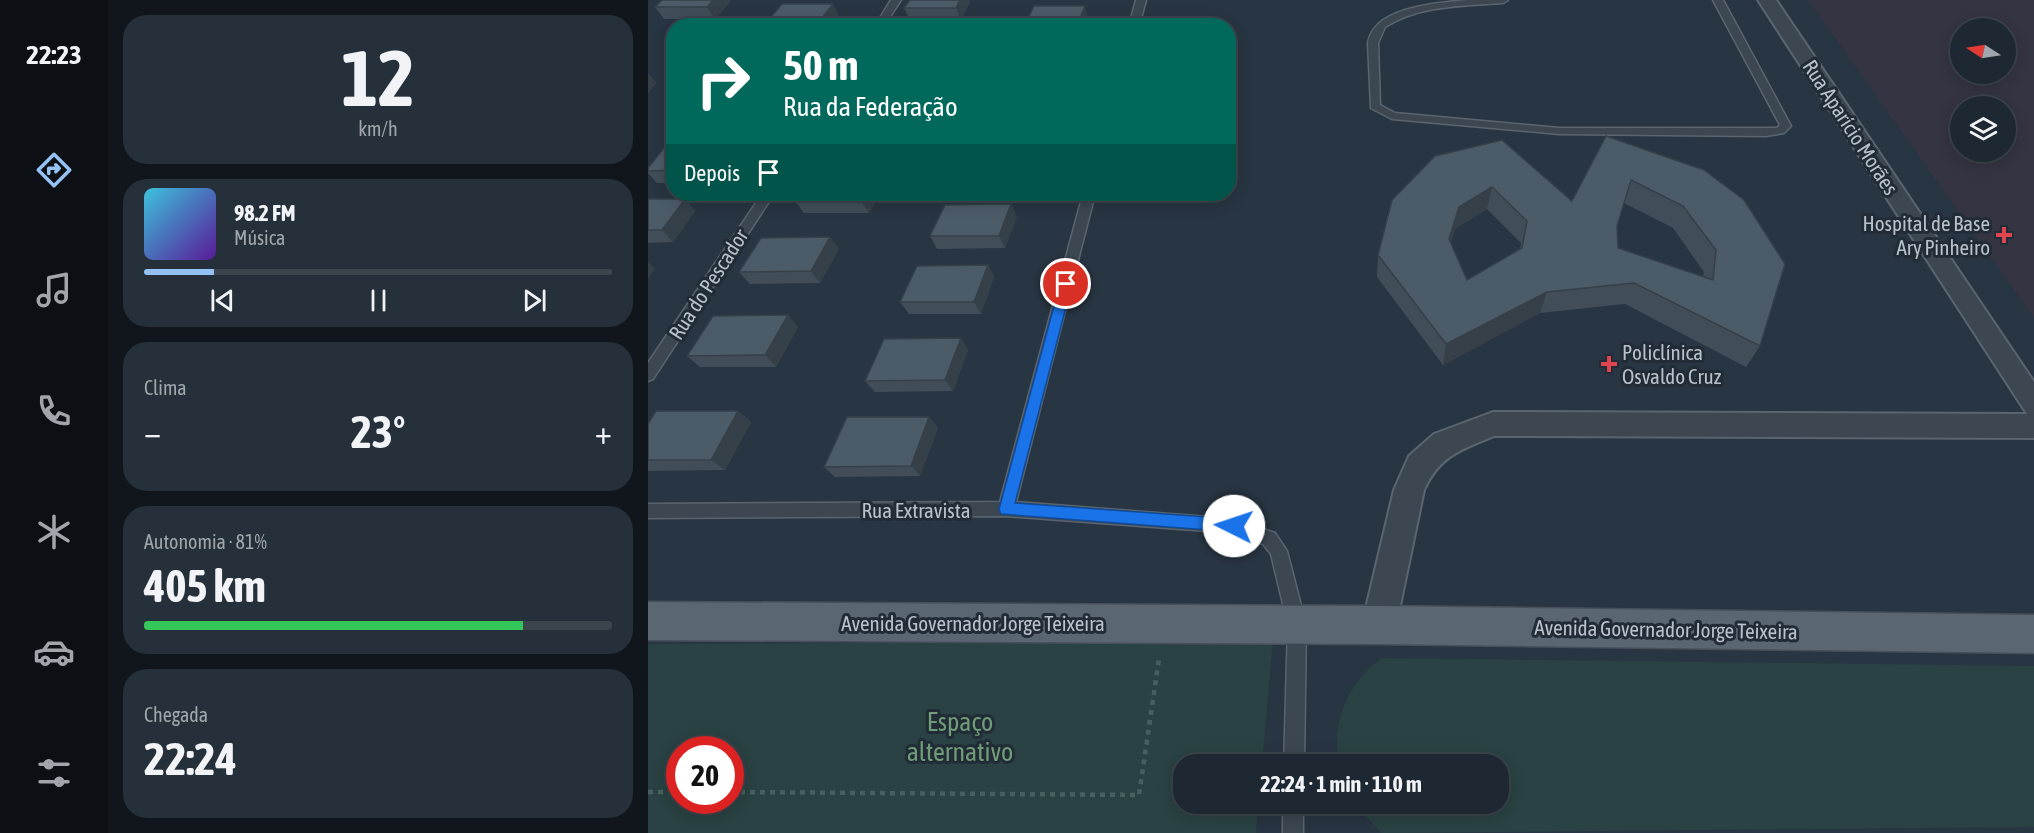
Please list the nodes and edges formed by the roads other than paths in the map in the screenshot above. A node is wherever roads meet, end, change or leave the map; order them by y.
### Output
1 (896, 0) edge
2 (1141, 0) edge
3 (1503, 0) edge
4 (1718, 0) edge
5 (1767, 0) edge
6 (884, 18) edge
7 (1136, 18) edge
8 (763, 201) edge
9 (1087, 201) edge
10 (648, 375) edge
11 (2034, 405) edge
12 (2034, 426) edge
13 (1006, 509) junction
14 (648, 511) edge
15 (648, 621) edge
16 (1297, 625) junction
17 (1379, 625) junction
18 (2034, 634) edge
19 (1294, 754) edge
20 (1293, 814) edge
21 (1293, 833) edge

1 - 6 lane
2 - 7 lane
3 - 4 lane
5 - 11 street, Rua Aparício Morães
8 - 10 lane, Rua do Pescador
9 - 13 lane
12 - 17 street
13 - 14 lane, Rua Extravista
13 - 16 lane, Rua Extravista
15 - 16 main road, Avenida Governador Jorge Teixeira
16 - 17 main road, Avenida Governador Jorge Teixeira
16 - 19 lane
17 - 18 main road, Avenida Governador Jorge Teixeira
20 - 21 lane

